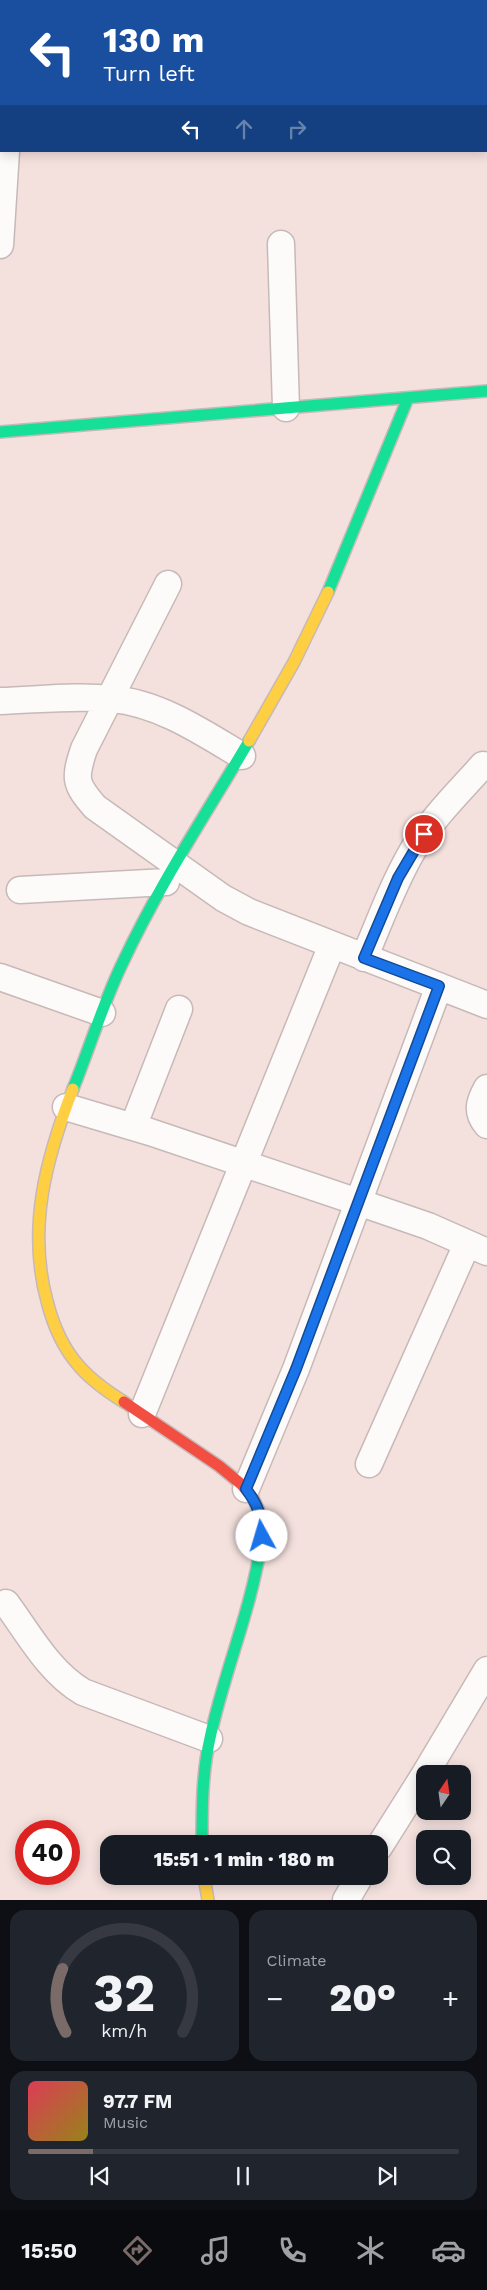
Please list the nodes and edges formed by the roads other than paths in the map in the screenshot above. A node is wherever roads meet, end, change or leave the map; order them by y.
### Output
1 (6, 152) edge
2 (281, 244) dead end
3 (0, 245) edge
4 (487, 391) edge
5 (408, 398) junction
6 (286, 408) junction
7 (0, 432) edge
8 (168, 584) dead end
9 (111, 699) junction
10 (0, 701) edge
11 (242, 756) junction
12 (483, 765) dead end
13 (171, 874) junction
14 (20, 890) dead end
15 (332, 945) junction
16 (364, 958) junction
17 (0, 978) edge
18 (439, 986) junction
19 (487, 1005) edge
20 (180, 1009) dead end
21 (102, 1013) junction
22 (487, 1088) edge
23 (66, 1107) junction
24 (487, 1125) edge
25 (133, 1127) junction
26 (243, 1164) junction
27 (358, 1202) junction
28 (477, 1248) edge
29 (142, 1414) junction
30 (369, 1464) dead end
31 (246, 1489) junction
32 (6, 1603) dead end
33 (487, 1670) edge
34 (209, 1740) junction
35 (430, 1765) edge
36 (416, 1788) edge
37 (202, 1835) edge
38 (387, 1835) edge
39 (206, 1885) edge
40 (355, 1885) edge
41 (208, 1900) edge
42 (346, 1900) edge

1 - 3 street
2 - 6 street
4 - 5 street
5 - 6 street
5 - 11 street
6 - 7 street
8 - 9 street
9 - 10 street
9 - 11 street
9 - 13 street
11 - 13 street
12 - 16 street
13 - 14 street
13 - 15 street
13 - 21 street
15 - 16 street
15 - 26 street
16 - 18 street
17 - 21 street
18 - 19 street
18 - 27 street
20 - 25 street
21 - 23 street
22 - 24 street
23 - 25 street
23 - 29 street
25 - 26 street
26 - 27 street
26 - 29 street
27 - 28 street
27 - 31 street
28 - 30 street
29 - 31 street
31 - 34 street
32 - 34 street
33 - 35 street
34 - 37 street
36 - 38 street
39 - 41 street
40 - 42 street

